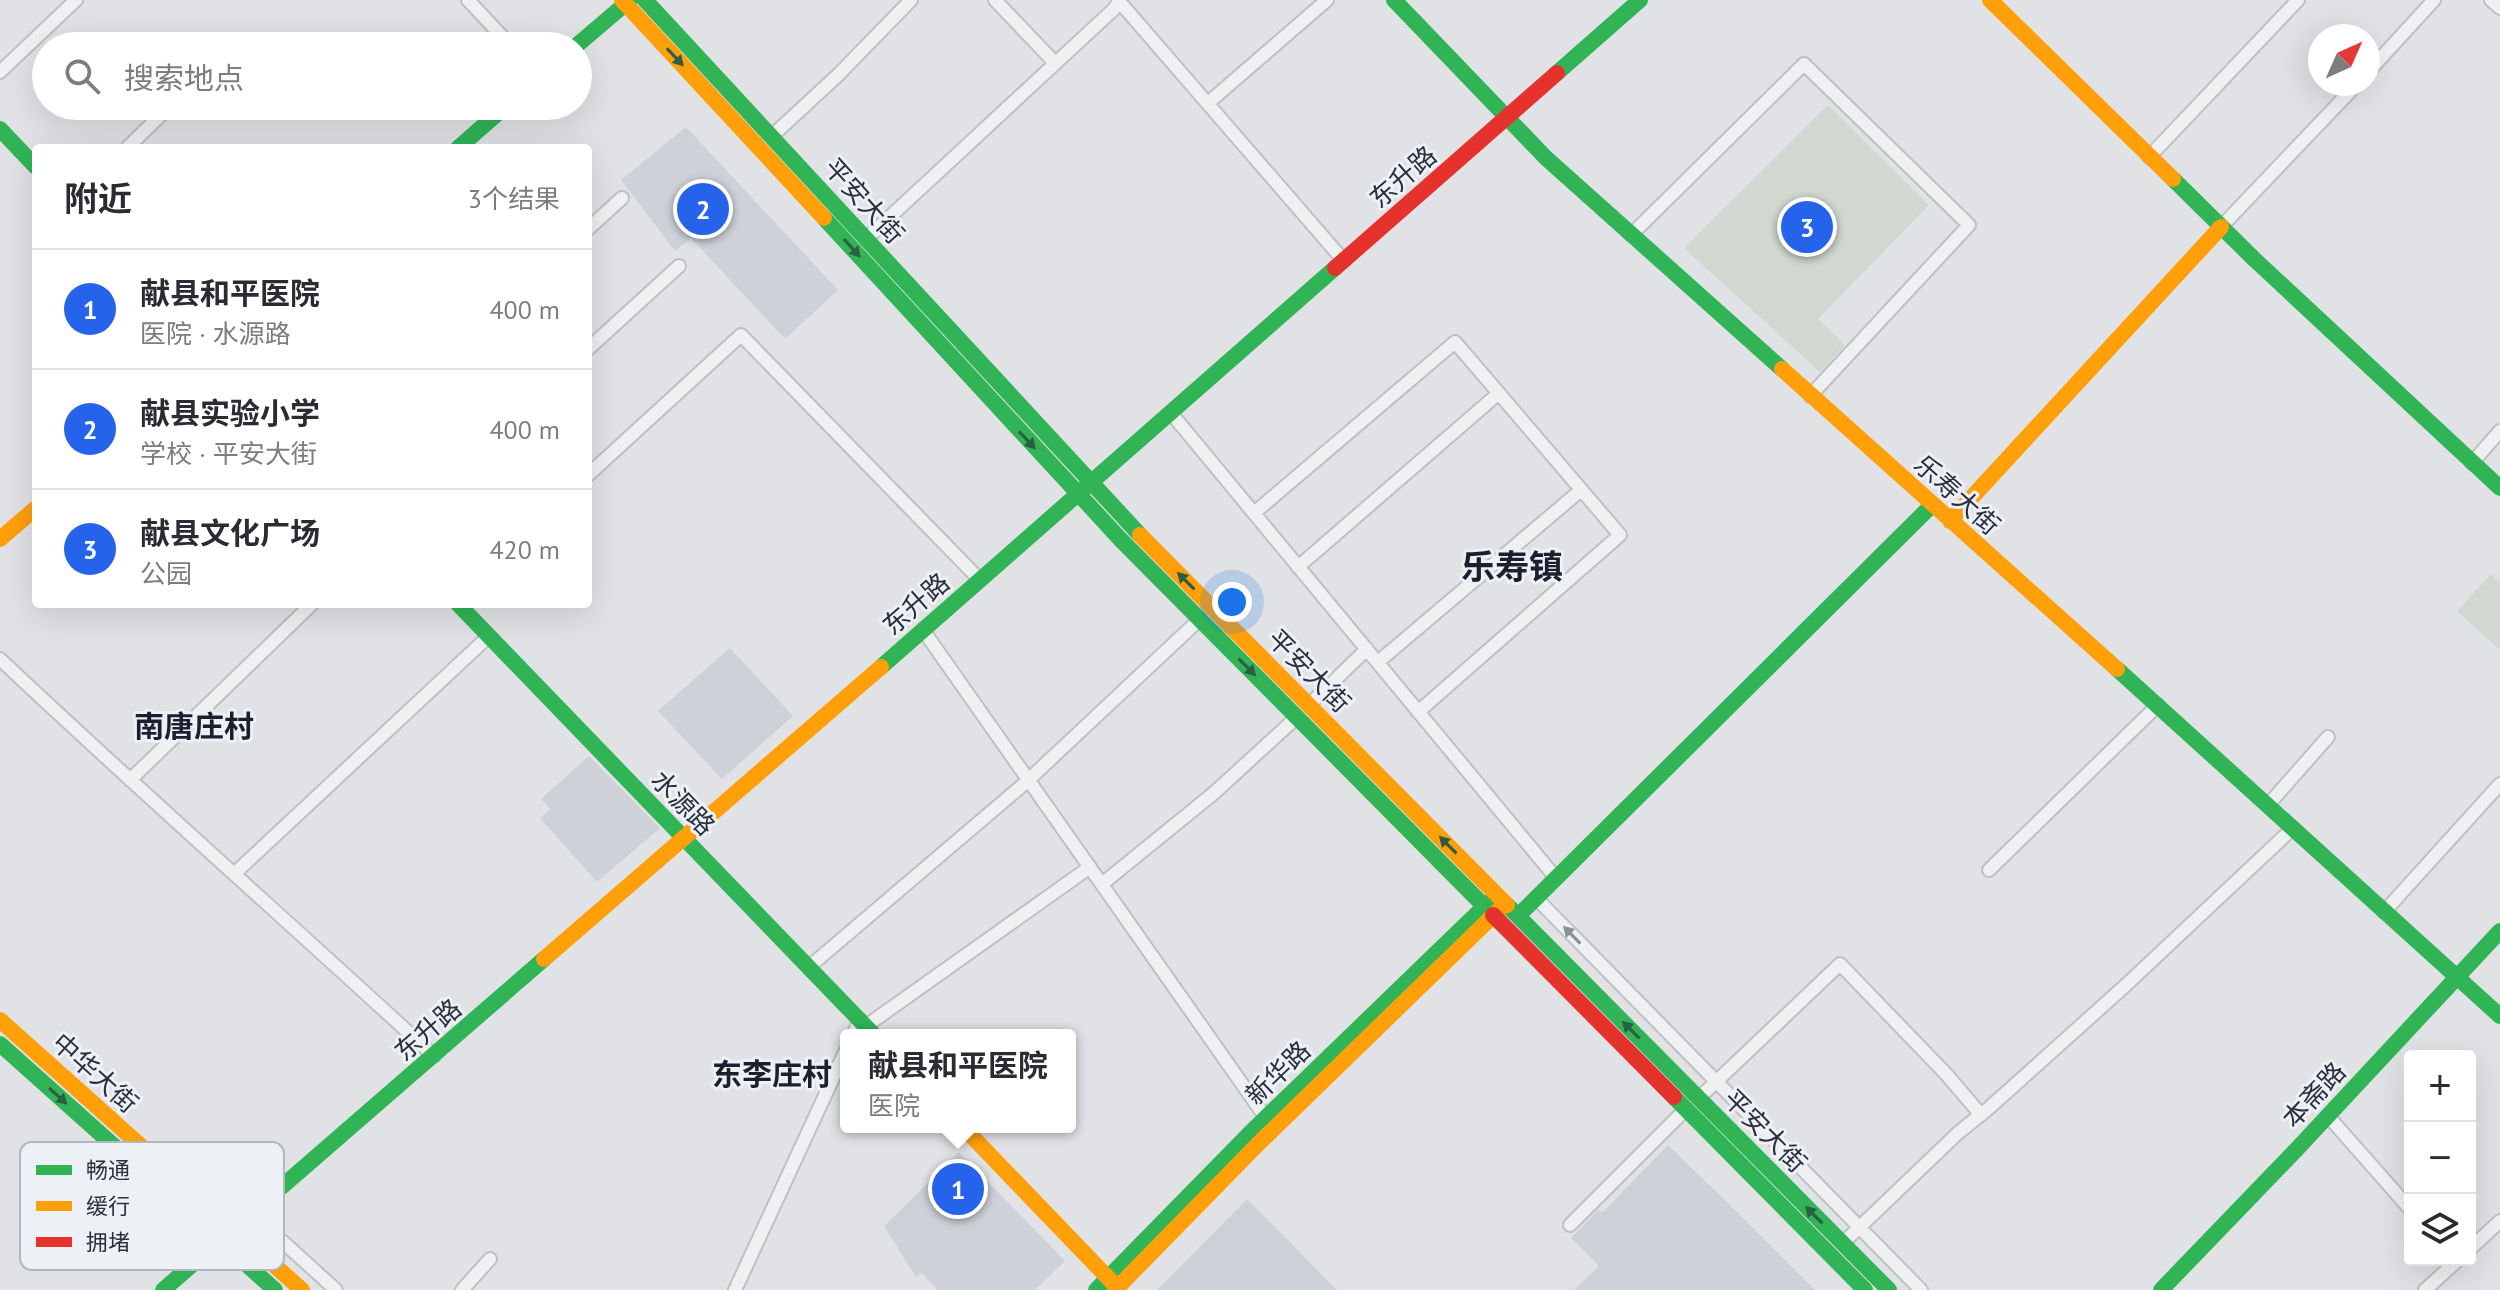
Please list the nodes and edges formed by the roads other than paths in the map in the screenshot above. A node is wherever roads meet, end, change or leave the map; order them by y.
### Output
1 (76, 0) edge
2 (468, 0) edge
3 (645, 0) edge
4 (911, 0) edge
5 (995, 0) edge
6 (1119, 0) edge
7 (1327, 0) edge
8 (1394, 0) edge
9 (1640, 0) edge
10 (1990, 0) edge
11 (2298, 0) edge
12 (2434, 0) edge
13 (2491, 0) edge
14 (626, 1) edge
15 (2500, 8) edge
16 (42, 32) edge
17 (498, 32) edge
18 (592, 32) edge
19 (32, 42) edge
20 (2380, 59) edge
21 (1055, 63) junction
22 (0, 72) edge
23 (2346, 96) edge
24 (1208, 103) junction
25 (1507, 118) junction
26 (156, 120) edge
27 (490, 120) edge
28 (0, 129) edge
29 (772, 136) junction
30 (131, 144) edge
31 (463, 144) edge
32 (2149, 157) junction
33 (32, 163) edge
34 (622, 198) dead end
35 (592, 225) edge
36 (2221, 227) junction
37 (1631, 235) junction
38 (866, 239) junction
39 (1344, 261) junction
40 (679, 266) dead end
41 (592, 345) edge
42 (1499, 393) junction
43 (1810, 396) junction
44 (1171, 413) junction
45 (2500, 431) edge
46 (2472, 463) junction
47 (592, 471) edge
48 (2500, 488) edge
49 (1084, 489) junction
50 (1581, 490) junction
51 (1932, 505) junction
52 (32, 511) edge
53 (1254, 513) junction
54 (1950, 521) junction
55 (0, 539) edge
56 (1298, 567) junction
57 (980, 580) junction
58 (308, 608) edge
59 (462, 608) edge
60 (1200, 619) junction
61 (923, 630) junction
62 (489, 636) junction
63 (1367, 649) junction
64 (0, 659) edge
65 (1378, 662) junction
66 (2158, 705) junction
67 (1303, 711) junction
68 (1418, 712) junction
69 (2328, 737) dead end
70 (130, 780) junction
71 (1028, 780) junction
72 (2500, 784) edge
73 (2268, 805) junction
74 (2293, 828) junction
75 (684, 838) junction
76 (1090, 867) junction
77 (1989, 870) dead end
78 (235, 873) junction
79 (1556, 878) junction
80 (1102, 884) junction
81 (1536, 898) junction
82 (1500, 907) junction
83 (2384, 912) junction
84 (2500, 931) edge
85 (809, 967) junction
86 (2457, 977) junction
87 (2500, 1016) edge
88 (0, 1020) edge
89 (863, 1029) edge
90 (0, 1044) edge
91 (434, 1056) junction
92 (840, 1063) edge
93 (1716, 1082) junction
94 (1692, 1104) junction
95 (1981, 1115) junction
96 (2328, 1116) junction
97 (1266, 1118) junction
98 (969, 1133) edge
99 (109, 1142) edge
100 (137, 1142) edge
101 (284, 1187) edge
102 (2404, 1202) edge
103 (2500, 1221) edge
104 (1570, 1225) dead end
105 (1859, 1228) junction
106 (284, 1243) edge
107 (1843, 1243) junction
108 (2476, 1243) edge
109 (490, 1259) dead end
110 (2451, 1266) edge
111 (187, 1270) edge
112 (198, 1270) edge
113 (252, 1270) edge
114 (280, 1270) edge
115 (1111, 1287) edge
116 (163, 1290) edge
117 (182, 1290) edge
118 (275, 1290) edge
119 (302, 1290) edge
120 (336, 1290) edge
121 (462, 1290) edge
122 (735, 1290) edge
123 (1865, 1290) edge
124 (1889, 1290) edge
125 (1921, 1290) edge
126 (2161, 1290) edge
127 (2425, 1290) edge

1 - 16 street
2 - 17 street
3 - 29 main road, 平安大街
4 - 29 street
5 - 21 street
6 - 21 street
6 - 24 street
7 - 24 street
8 - 25 main road, 乐寿大街
9 - 25 main road, 东升路
10 - 32 main road
11 - 32 street
12 - 20 street
13 - 15 street
14 - 18 main road
14 -> 49 main road, 平安大街
19 - 22 street
21 - 38 street
23 - 36 street
24 - 39 street
25 - 37 main road, 乐寿大街
25 - 39 main road, 东升路
26 - 30 street
27 - 31 main road
28 - 33 main road
29 - 38 main road, 平安大街
32 - 36 main road
34 - 35 street
36 - 46 main road
36 - 54 main road
37 - 43 main road, 乐寿大街
37 - 43 street
38 - 49 main road, 平安大街
39 - 44 main road, 东升路
40 - 41 street
42 - 50 street
42 - 53 street
42 - 56 street
43 - 51 main road, 乐寿大街
44 - 49 main road, 东升路
44 - 53 street
45 - 46 street
46 - 48 main road
47 - 57 street
49 - 57 main road, 东升路
49 - 60 main road, 平安大街
67 -> 49 main road, 平安大街
50 - 65 street
50 - 68 street
51 - 54 main road, 乐寿大街
51 - 79 main road
52 - 55 main road
53 - 56 street
54 - 66 main road, 乐寿大街
56 - 63 street
57 - 61 main road, 东升路
58 - 70 street
59 - 62 main road, 水源路
60 -> 67 main road, 平安大街
60 - 71 street
61 - 71 street
61 - 75 main road, 东升路
62 - 75 main road, 水源路
62 - 78 street
63 - 65 street
63 - 67 street
64 - 70 street
65 - 68 street
66 - 73 main road, 乐寿大街
66 - 77 street
67 - 80 street
67 - 82 main road, 平安大街
68 - 79 street
69 - 73 street
70 - 78 street
71 - 76 street
71 - 85 street
72 - 83 street
73 - 74 main road, 乐寿大街
74 - 83 main road, 乐寿大街
74 - 95 street
75 - 85 main road, 水源路
75 - 91 main road, 东升路
76 - 80 street
76 - 89 street
78 - 91 street
79 - 81 main road
80 - 97 street
81 - 82 main road
93 -> 81 street
94 -> 82 main road, 平安大街
82 - 94 main road, 平安大街
82 - 97 main road, 新华路
82 - 115 main road, 新华路
83 - 86 main road, 乐寿大街
84 - 86 main road, 本斋路
85 - 89 main road, 水源路
86 - 87 main road, 乐寿大街
86 - 96 main road, 本斋路
88 - 100 main road, 中华大街
90 -> 99 main road, 中华大街
91 - 101 main road, 东升路
92 - 122 street
93 - 94 street
93 - 95 street
93 - 105 street
94 - 104 street
107 -> 94 main road, 平安大街
94 - 123 main road, 平安大街
95 - 105 street
96 - 102 street
96 - 126 main road, 本斋路
97 - 115 main road, 新华路
98 - 115 main road
103 - 108 street
105 - 107 street
105 - 125 street
106 - 120 street
107 - 124 main road, 平安大街
109 - 121 street
110 - 127 street
111 - 116 main road, 东升路
112 - 117 main road, 东升路
113 - 118 main road, 中华大街
114 - 119 main road, 中华大街

